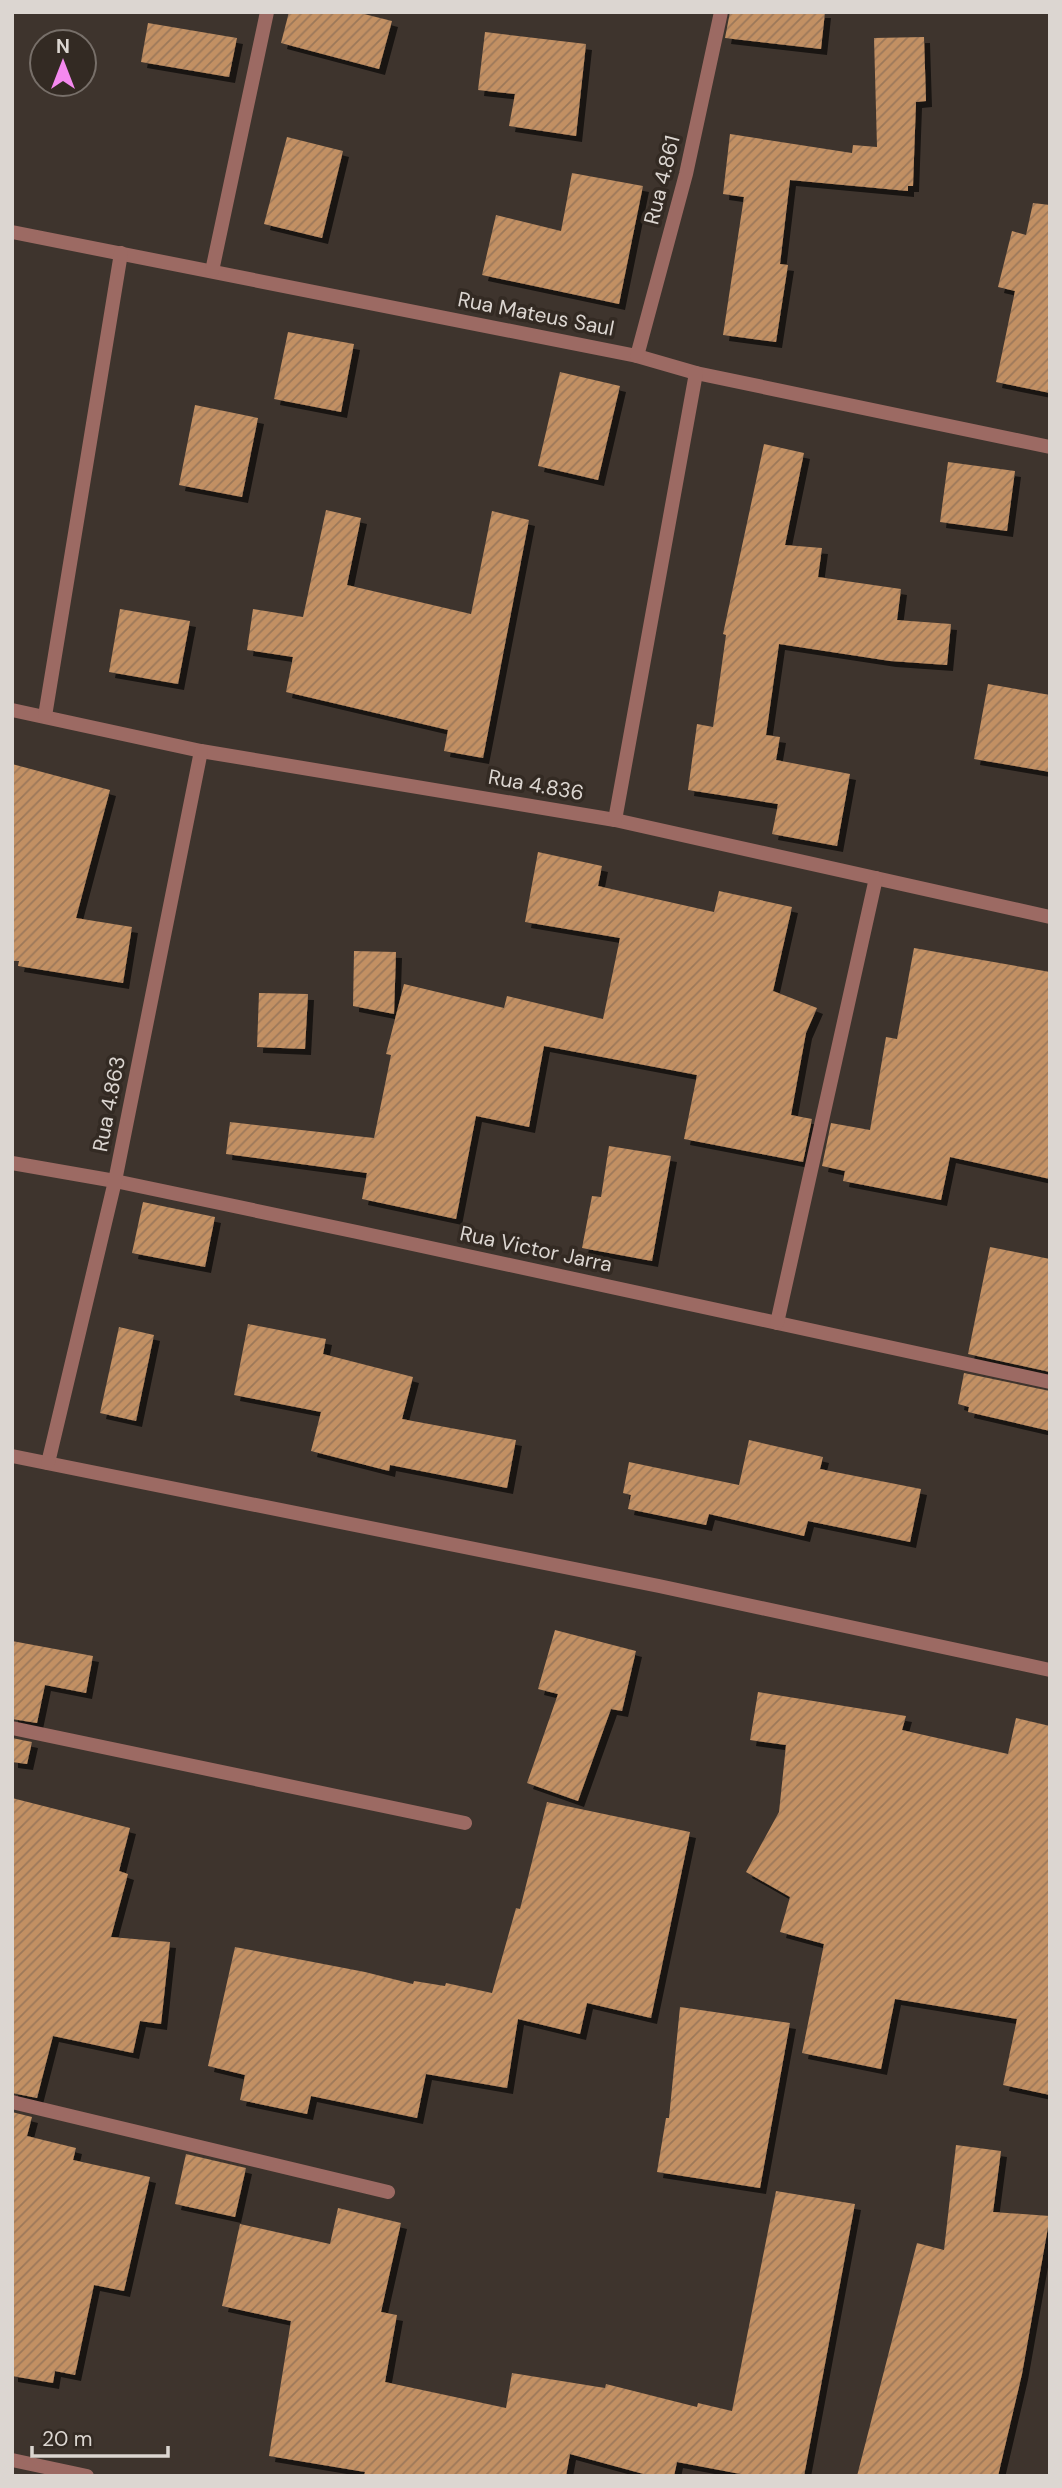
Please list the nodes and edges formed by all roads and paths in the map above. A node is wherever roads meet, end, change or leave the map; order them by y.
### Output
1 (267, 12) edge
2 (721, 12) edge
3 (12, 232) edge
4 (121, 253) junction
5 (212, 271) junction
6 (637, 356) junction
7 (696, 373) junction
8 (1050, 447) edge
9 (12, 710) edge
10 (45, 716) junction
11 (201, 751) junction
12 (615, 820) junction
13 (876, 878) junction
14 (1050, 917) edge
15 (12, 1163) edge
16 (114, 1181) junction
17 (777, 1322) junction
18 (1050, 1381) edge
19 (12, 1457) edge
20 (48, 1463) junction
21 (1050, 1670) edge
22 (12, 1728) edge
23 (465, 1823) dead end
24 (12, 2102) edge
25 (388, 2192) dead end
26 (12, 2460) edge
27 (87, 2476) edge

1 - 5 street
2 - 6 street, Rua 4.861
3 - 4 street, Rua Mateus Saul
4 - 5 street, Rua Mateus Saul
4 - 10 street
5 - 6 street, Rua Mateus Saul
6 - 7 street, Rua Mateus Saul
7 - 8 street, Rua Mateus Saul
7 - 12 street
9 - 10 street, Rua 4.836
10 - 11 street, Rua 4.836
11 - 12 street, Rua 4.836
11 - 16 street, Rua 4.863
12 - 13 street, Rua 4.836
13 - 14 street, Rua 4.836
13 - 17 street
15 - 16 street, Rua Victor Jarra
16 - 17 street, Rua Victor Jarra
16 - 20 street, Rua 4.863
17 - 18 street, Rua Victor Jarra
19 - 20 street
20 - 21 street
22 - 23 street
24 - 25 street
26 - 27 street

